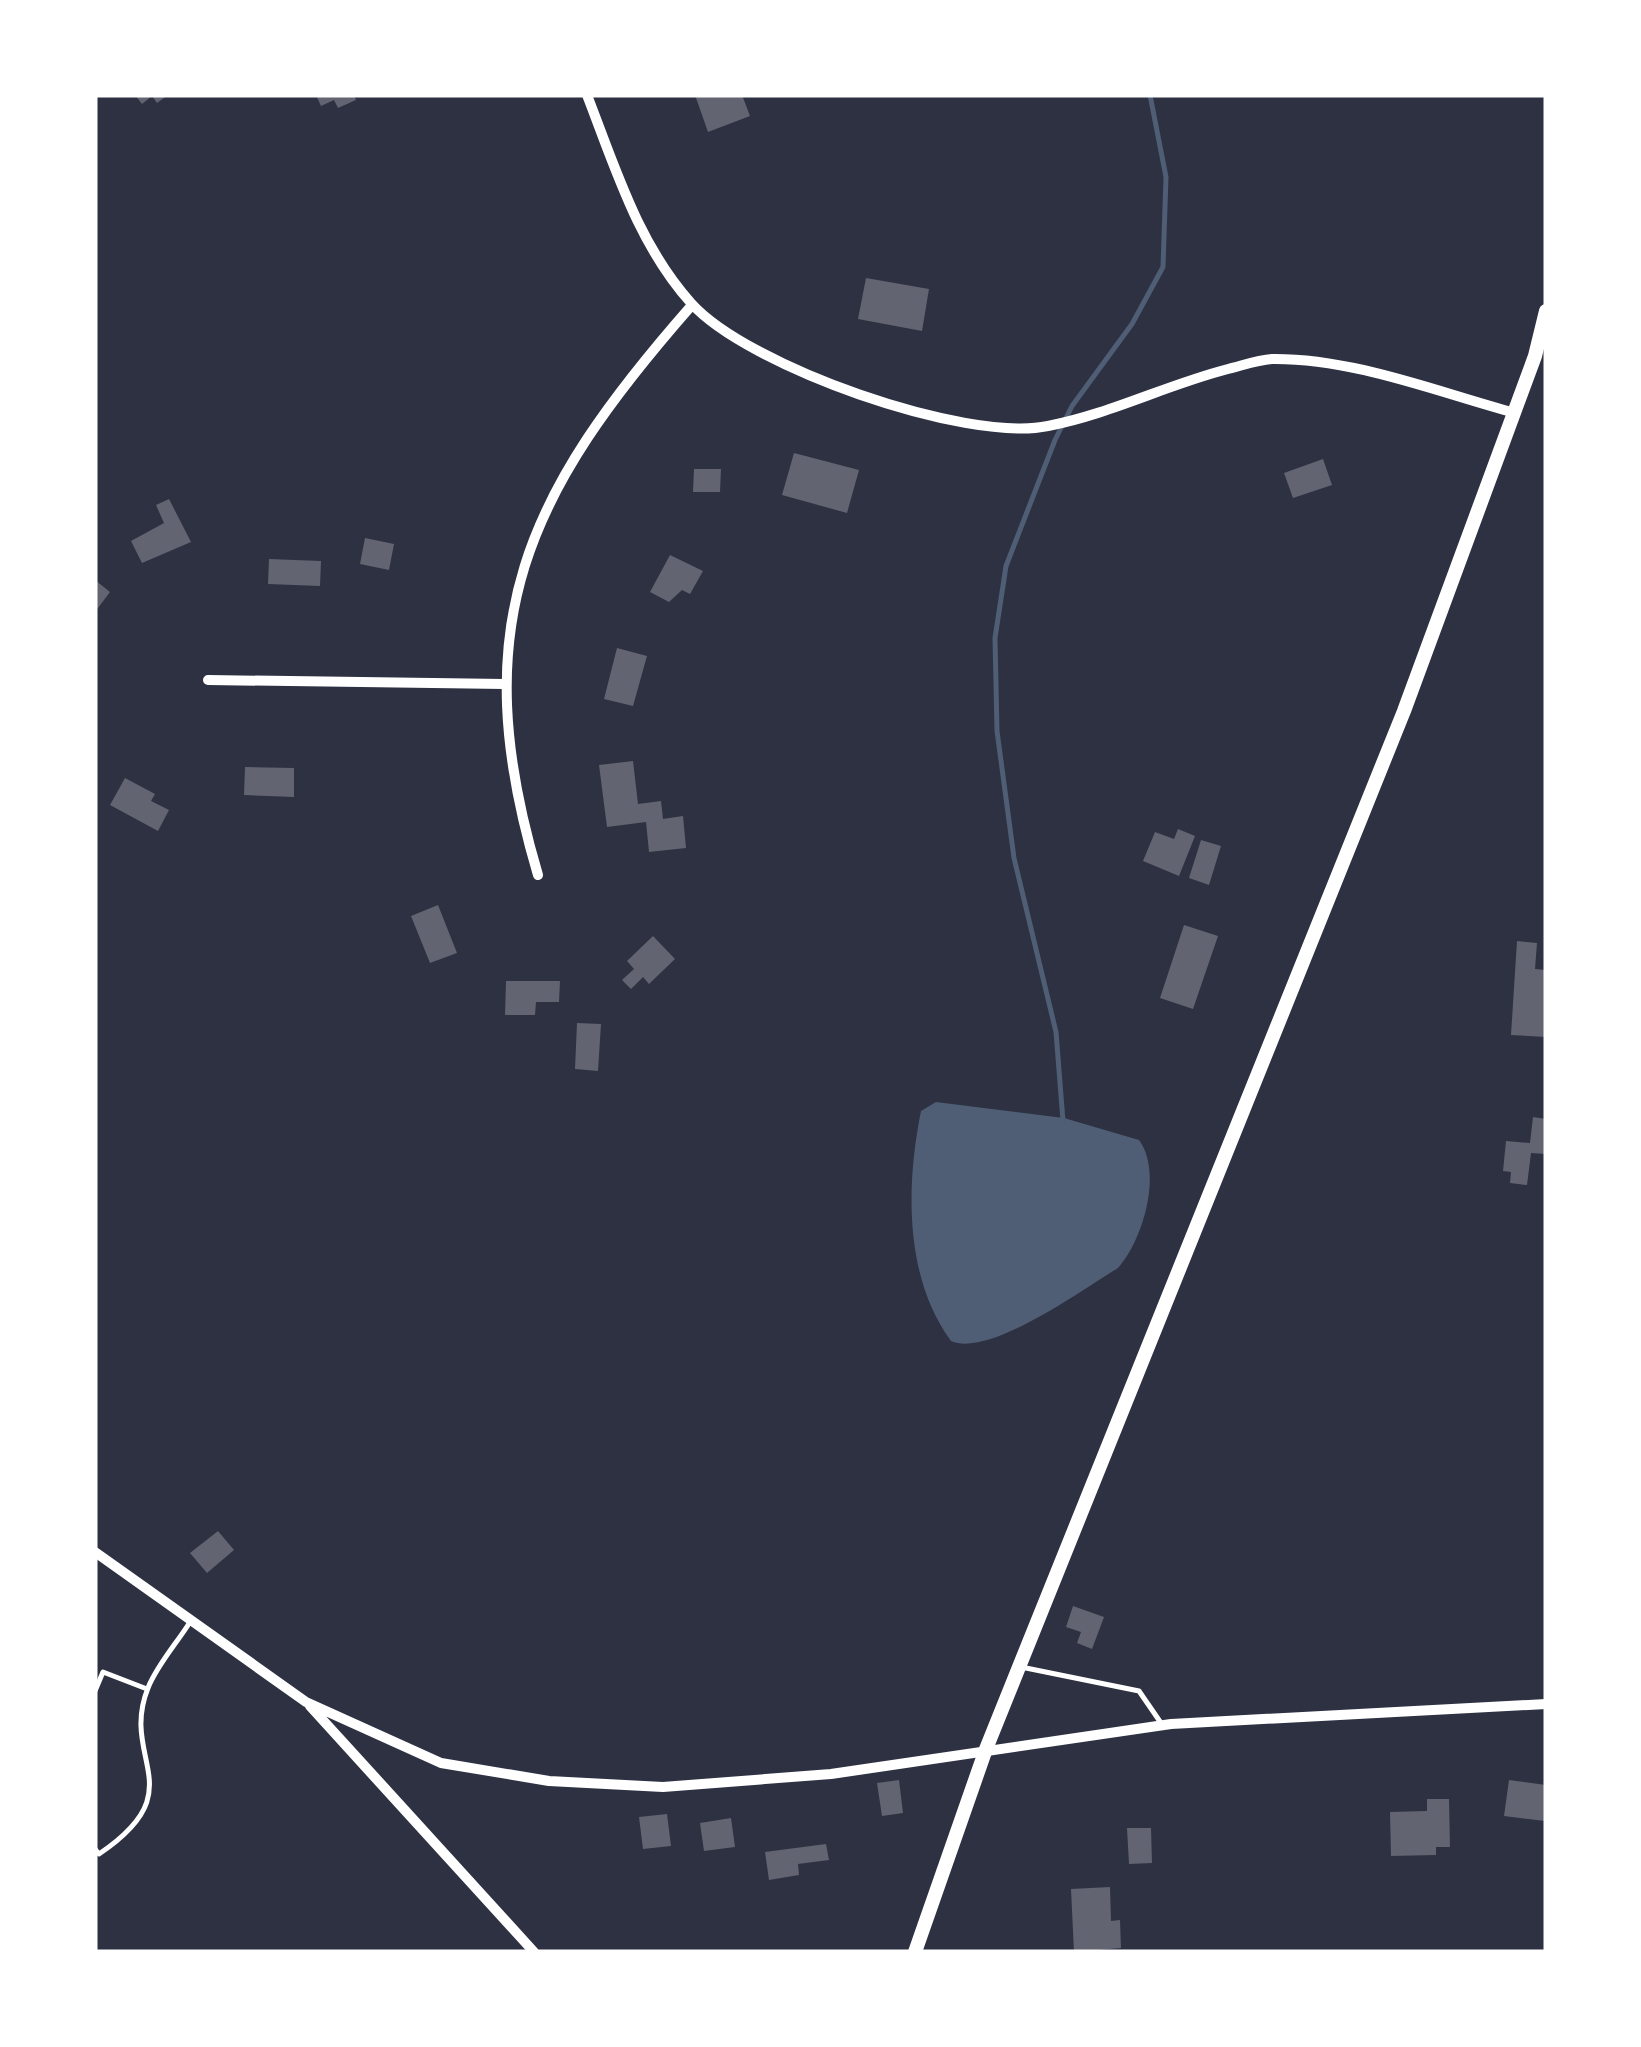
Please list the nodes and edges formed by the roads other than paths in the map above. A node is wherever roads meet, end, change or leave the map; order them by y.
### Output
1 (587, 95) edge
2 (692, 305) junction
3 (1546, 311) edge
4 (1515, 413) junction
5 (208, 680) dead end
6 (504, 684) junction
7 (538, 875) dead end
8 (95, 1552) edge
9 (190, 1622) junction
10 (1019, 1666) junction
11 (148, 1689) junction
12 (95, 1691) edge
13 (306, 1702) junction
14 (1546, 1704) edge
15 (1163, 1725) junction
16 (986, 1749) junction
17 (96, 1854) edge
18 (534, 1952) edge
19 (915, 1952) edge

1 - 2 street
2 - 4 street
2 - 6 street
3 - 4 street
4 - 10 street
5 - 6 street
6 - 7 street
8 - 9 street
9 - 11 lane
9 - 13 street
10 - 15 lane
10 - 16 street
11 - 12 lane
11 - 17 lane
13 - 16 street
13 - 18 street
14 - 15 street
15 - 16 street
16 - 19 street

